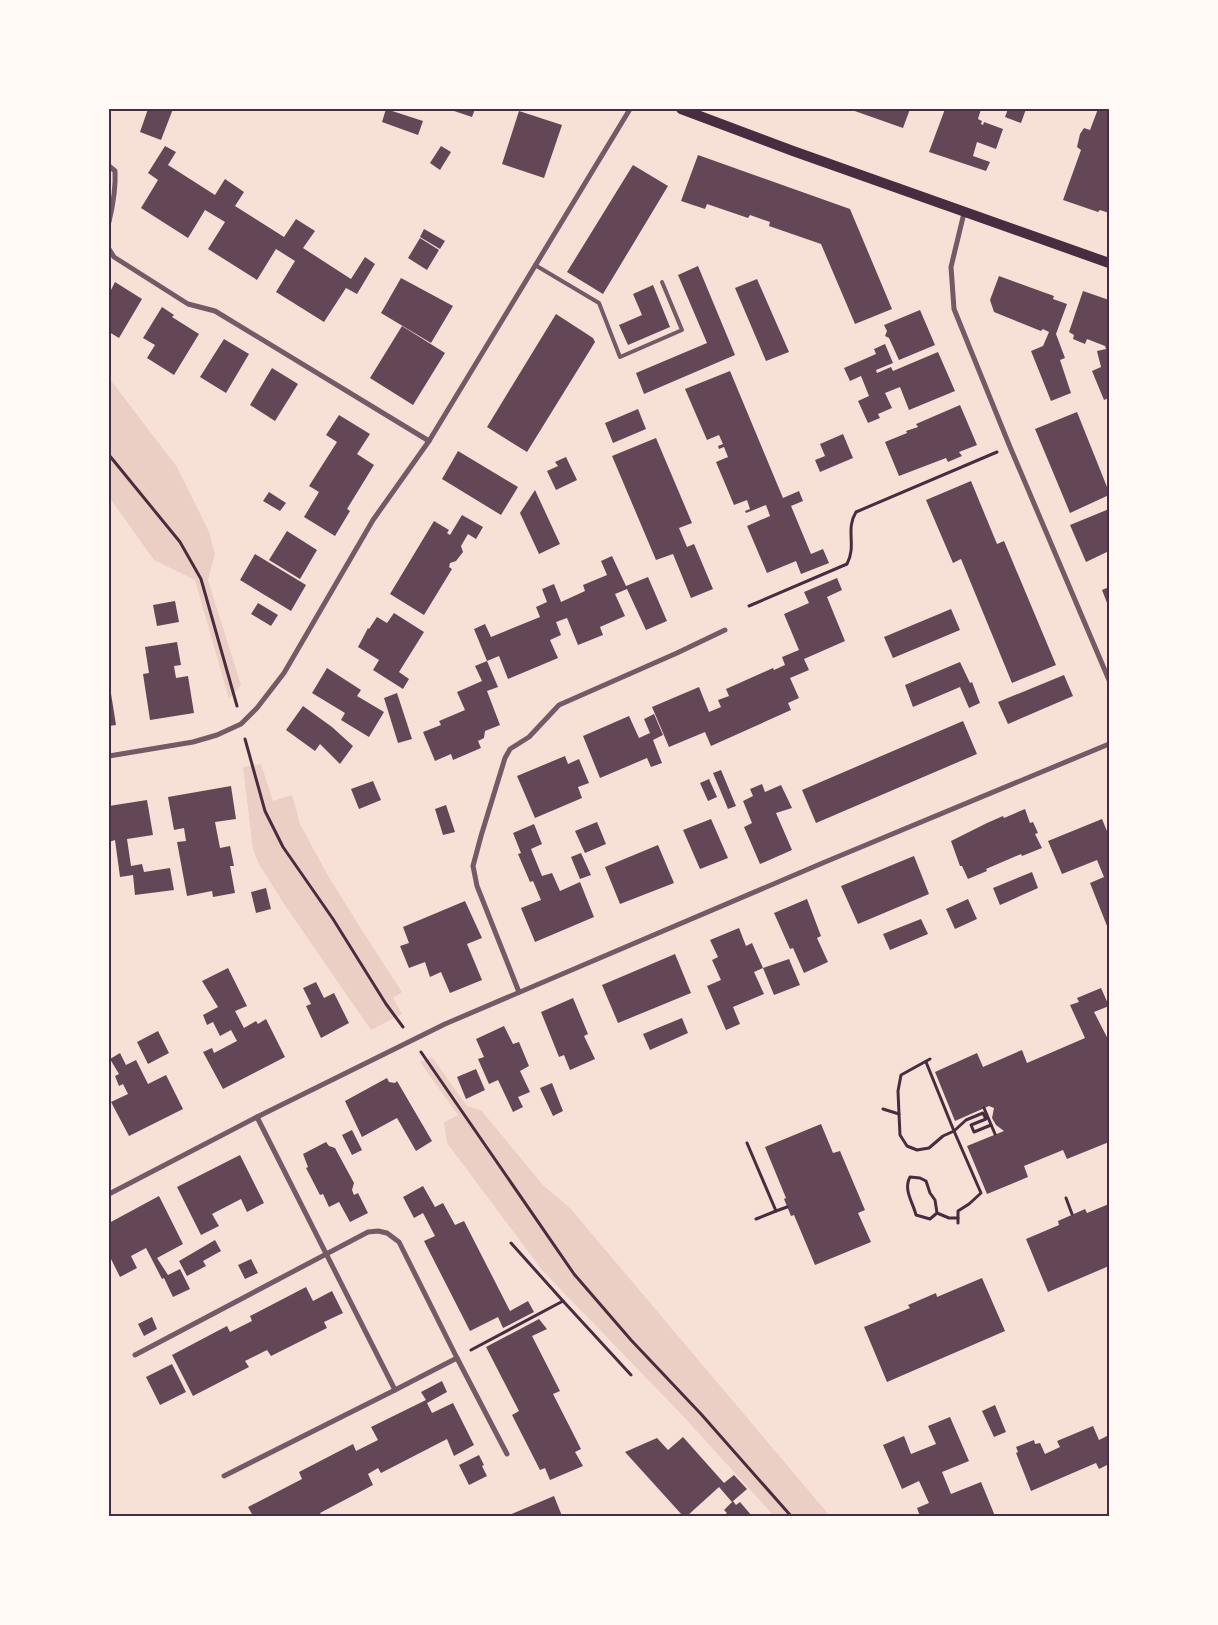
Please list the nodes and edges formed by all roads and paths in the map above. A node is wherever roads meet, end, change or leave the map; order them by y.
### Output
1 (630, 109) edge
2 (681, 109) edge
3 (109, 166) edge
4 (964, 213) junction
5 (109, 222) edge
6 (109, 249) edge
7 (1109, 263) edge
8 (535, 265) junction
9 (662, 282) dead end
10 (429, 441) junction
11 (1010, 447) junction
12 (109, 455) edge
13 (749, 606) dead end
14 (725, 630) dead end
15 (1109, 680) edge
16 (242, 724) junction
17 (1109, 744) edge
18 (109, 756) edge
19 (519, 992) junction
20 (412, 1039) junction
21 (930, 1059) dead end
22 (926, 1062) junction
23 (883, 1108) dead end
24 (984, 1108) dead end
25 (899, 1114) junction
26 (257, 1117) junction
27 (991, 1125) junction
28 (954, 1131) junction
29 (995, 1134) dead end
30 (747, 1143) dead end
31 (109, 1194) edge
32 (1066, 1198) dead end
33 (788, 1207) dead end
34 (776, 1211) junction
35 (937, 1213) junction
36 (1072, 1214) dead end
37 (958, 1218) junction
38 (756, 1220) dead end
39 (958, 1223) dead end
40 (511, 1243) dead end
41 (325, 1253) junction
42 (563, 1301) junction
43 (135, 1355) dead end
44 (456, 1358) junction
45 (631, 1375) dead end
46 (395, 1390) junction
47 (507, 1454) dead end
48 (224, 1476) dead end
49 (791, 1516) edge

1 - 8 street
2 - 4 main road
3 - 5 street
4 - 7 main road
4 - 11 street
6 - 10 street
8 - 9 lane
8 - 10 street
10 - 16 street
11 - 13 path
11 - 15 street
12 - 16 path
14 - 19 street
16 - 18 street
16 - 20 path
17 - 19 street
19 - 20 street
20 - 26 street
20 - 49 path
21 - 22 path
22 - 25 path
22 - 28 path
23 - 25 path
24 - 27 path
25 - 28 path
26 - 31 street
26 - 41 street
27 - 28 path
27 - 29 path
28 - 37 path
30 - 34 path
32 - 36 path
33 - 34 path
34 - 38 path
35 - 35 path
35 - 37 path
37 - 39 path
40 - 42 path
41 - 43 street
41 - 44 street
41 - 46 street
42 - 44 path
42 - 45 path
44 - 46 street
44 - 47 street
46 - 48 street

